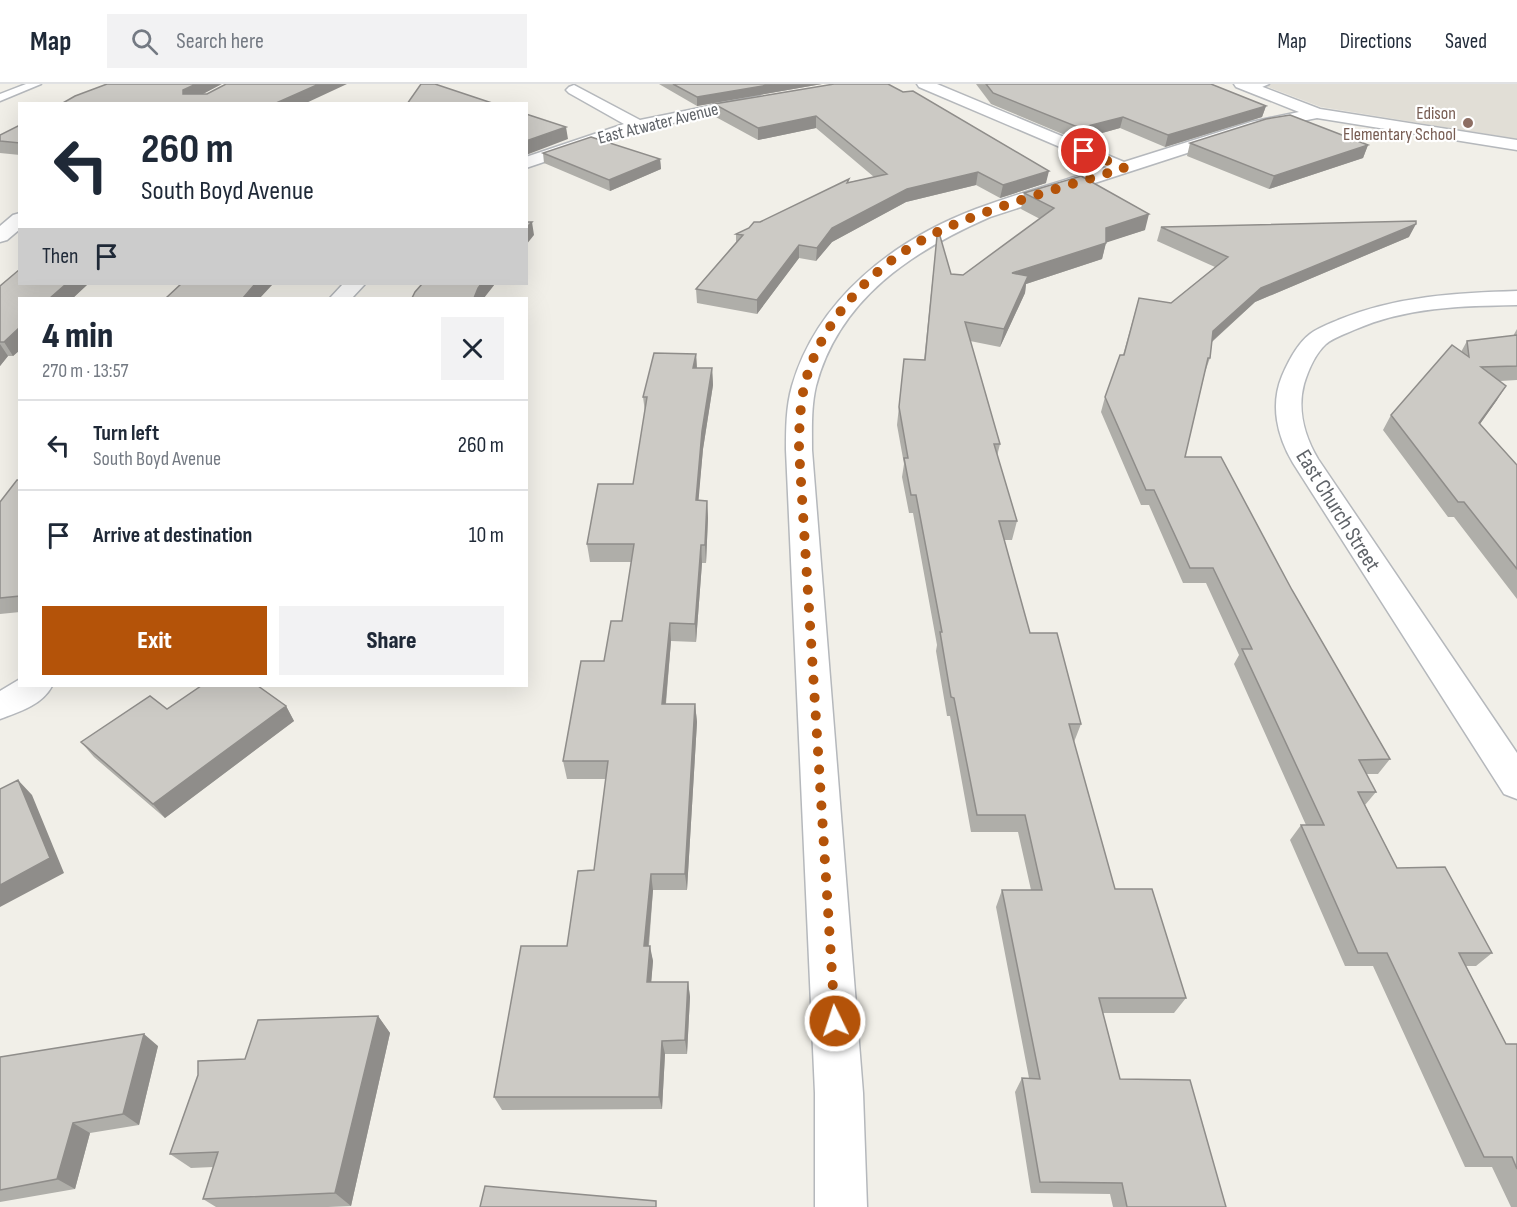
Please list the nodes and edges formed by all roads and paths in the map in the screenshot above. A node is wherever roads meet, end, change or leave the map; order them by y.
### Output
1 (36, 84) edge
2 (924, 84) edge
3 (1252, 85) edge
4 (574, 90) dead end
5 (0, 98) edge
6 (773, 99) edge
7 (1317, 113) junction
8 (638, 124) junction
9 (1517, 145) edge
10 (528, 162) edge
11 (1124, 168) junction
12 (18, 221) edge
13 (0, 236) edge
14 (353, 285) edge
15 (342, 297) edge
16 (1517, 298) edge
17 (33, 687) edge
18 (0, 705) edge
19 (1517, 783) edge
20 (841, 1207) edge

1 - 5 lane
2 - 11 street
3 - 7 street
4 - 8 street
6 - 8 street, East Atwater Avenue
7 - 9 street
7 - 11 street
8 - 10 street, East Atwater Avenue
11 - 20 street
12 - 13 street
14 - 15 street
16 - 19 street, East Church Street
17 - 18 street

